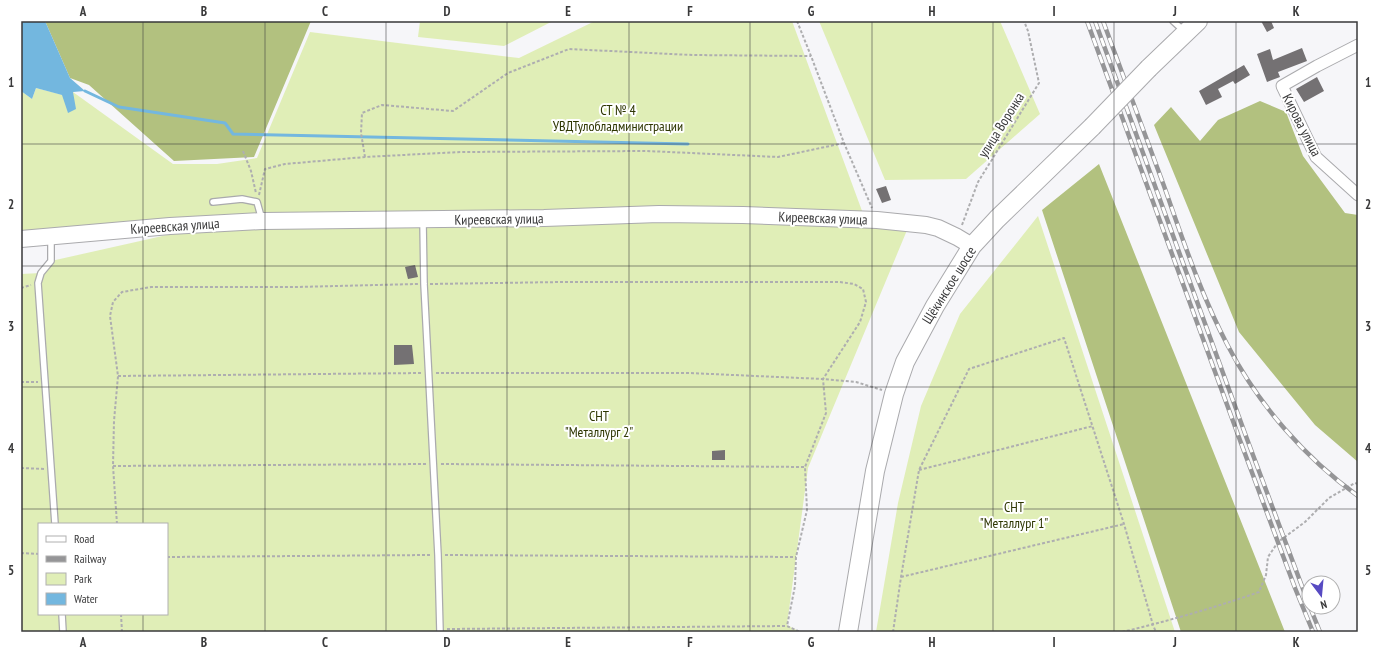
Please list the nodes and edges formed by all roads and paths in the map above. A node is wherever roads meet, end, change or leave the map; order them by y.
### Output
1 (797, 21) edge
2 (1024, 21) edge
3 (1173, 21) edge
4 (1192, 27) edge
5 (1358, 45) edge
6 (811, 56) junction
7 (844, 143) junction
8 (243, 150) dead end
9 (365, 156) junction
10 (1358, 195) edge
11 (213, 202) dead end
12 (257, 202) junction
13 (423, 219) junction
14 (877, 220) junction
15 (262, 221) junction
16 (51, 236) junction
17 (21, 239) edge
18 (965, 241) junction
19 (424, 284) junction
20 (428, 373) junction
21 (118, 376) junction
22 (823, 379) junction
23 (21, 382) edge
24 (45, 382) junction
25 (894, 394) junction
26 (1093, 426) junction
27 (432, 464) junction
28 (113, 466) junction
29 (805, 467) junction
30 (21, 468) edge
31 (52, 469) junction
32 (919, 470) junction
33 (1358, 484) edge
34 (55, 523) edge
35 (117, 523) edge
36 (1124, 524) junction
37 (21, 553) edge
38 (38, 554) edge
39 (438, 554) junction
40 (168, 557) edge
41 (796, 557) junction
42 (900, 577) junction
43 (62, 615) edge
44 (121, 615) edge
45 (1153, 625) junction
46 (787, 626) junction
47 (440, 630) edge
48 (63, 632) edge
49 (122, 632) edge
50 (800, 632) edge
51 (848, 632) edge
52 (893, 632) edge
53 (1122, 632) edge
54 (1156, 632) edge

1 - 6 path
2 - 18 path, улица Воронка
3 - 4 lane
4 - 18 main road, Щёкинское шоссе, bridge
5 - 10 street, Кирова улица
6 - 7 path
6 - 9 path
7 - 9 path
7 - 14 path
8 - 12 path
9 - 12 path
11 - 12 lane
12 - 15 lane
13 - 14 street, Киреевская улица
13 - 15 street, Киреевская улица
13 - 19 lane
14 - 18 street, Киреевская улица
15 - 16 street, Киреевская улица
16 - 17 street, Киреевская улица
16 - 24 lane
18 - 25 main road, Щёкинское шоссе
19 - 20 lane
19 - 21 path
19 - 22 path
20 - 21 path
20 - 22 path
20 - 27 lane
21 - 28 path
22 - 25 path
22 - 29 path
23 - 24 path
24 - 31 lane
25 - 51 main road, Щёкинское шоссе
26 - 32 path
26 - 32 path
26 - 36 path
27 - 28 path
27 - 29 path
27 - 39 lane
28 - 35 path
29 - 41 path
30 - 31 path
31 - 34 lane
32 - 42 path
33 - 45 path
36 - 42 path
36 - 45 path
37 - 38 path
39 - 40 path
39 - 41 path
39 - 47 lane
41 - 46 path
42 - 52 path
43 - 48 lane
44 - 49 path
45 - 53 path
45 - 54 path
46 - 47 path
46 - 50 path

